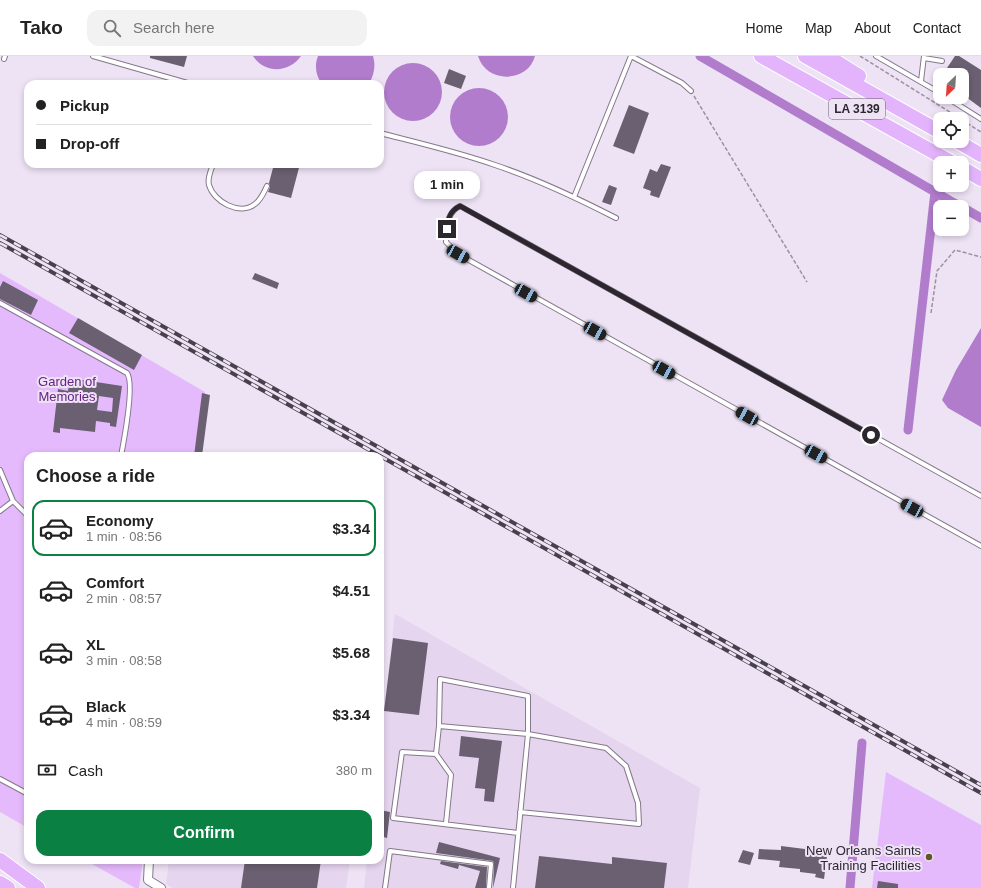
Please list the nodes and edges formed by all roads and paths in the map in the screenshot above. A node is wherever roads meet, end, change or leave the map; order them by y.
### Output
1 (93, 56) edge
2 (631, 56) edge
3 (761, 56) edge
4 (805, 56) edge
5 (827, 56) edge
6 (860, 56) edge
7 (876, 56) edge
8 (924, 57) edge
9 (942, 61) dead end
10 (177, 80) edge
11 (920, 81) junction
12 (933, 89) edge
13 (691, 91) joint
14 (957, 104) edge
15 (951, 112) edge
16 (981, 119) edge
17 (933, 124) edge
18 (969, 124) edge
19 (933, 128) edge
20 (981, 132) edge
21 (384, 134) edge
22 (969, 146) edge
23 (969, 148) edge
24 (981, 154) edge
25 (940, 156) edge
26 (211, 168) edge
27 (969, 172) edge
28 (981, 179) edge
29 (267, 186) dead end
30 (574, 197) junction
31 (616, 218) dead end
32 (981, 258) edge
33 (807, 282) dead end
34 (0, 303) edge
35 (931, 313) dead end
36 (122, 452) edge
37 (0, 470) edge
38 (981, 496) edge
39 (13, 501) junction
40 (0, 510) edge
41 (24, 512) edge
42 (981, 546) edge
43 (439, 726) junction
44 (528, 734) junction
45 (436, 754) junction
46 (0, 779) edge
47 (24, 792) edge
48 (520, 812) junction
49 (446, 823) junction
50 (518, 833) junction
51 (0, 860) edge
52 (149, 864) edge
53 (0, 883) edge
54 (8, 888) edge
55 (38, 888) edge
56 (160, 888) edge
57 (385, 888) edge
58 (489, 888) edge
59 (512, 888) edge

1 - 10 lane
2 - 13 lane
2 - 30 lane
3 - 25 highway, LA 3139
4 - 19 highway, LA 3139
5 - 17 highway
6 - 15 path
7 - 11 lane
8 - 9 lane
8 - 11 lane
11 - 12 lane
13 - 33 path
14 - 16 lane
18 - 20 path
21 - 30 lane
22 - 24 highway
23 - 24 highway
26 - 29 lane
27 - 28 highway
30 - 31 lane
32 - 35 path
34 - 36 lane
37 - 39 lane
38 - 42 lane
39 - 40 lane
39 - 41 lane
43 - 44 lane
43 - 44 lane
43 - 45 lane
44 - 48 lane
44 - 48 lane
45 - 49 lane
45 - 49 lane
46 - 47 lane
48 - 50 lane
49 - 50 lane
50 - 59 lane
51 - 55 highway
52 - 56 street
53 - 54 highway
57 - 58 lane

